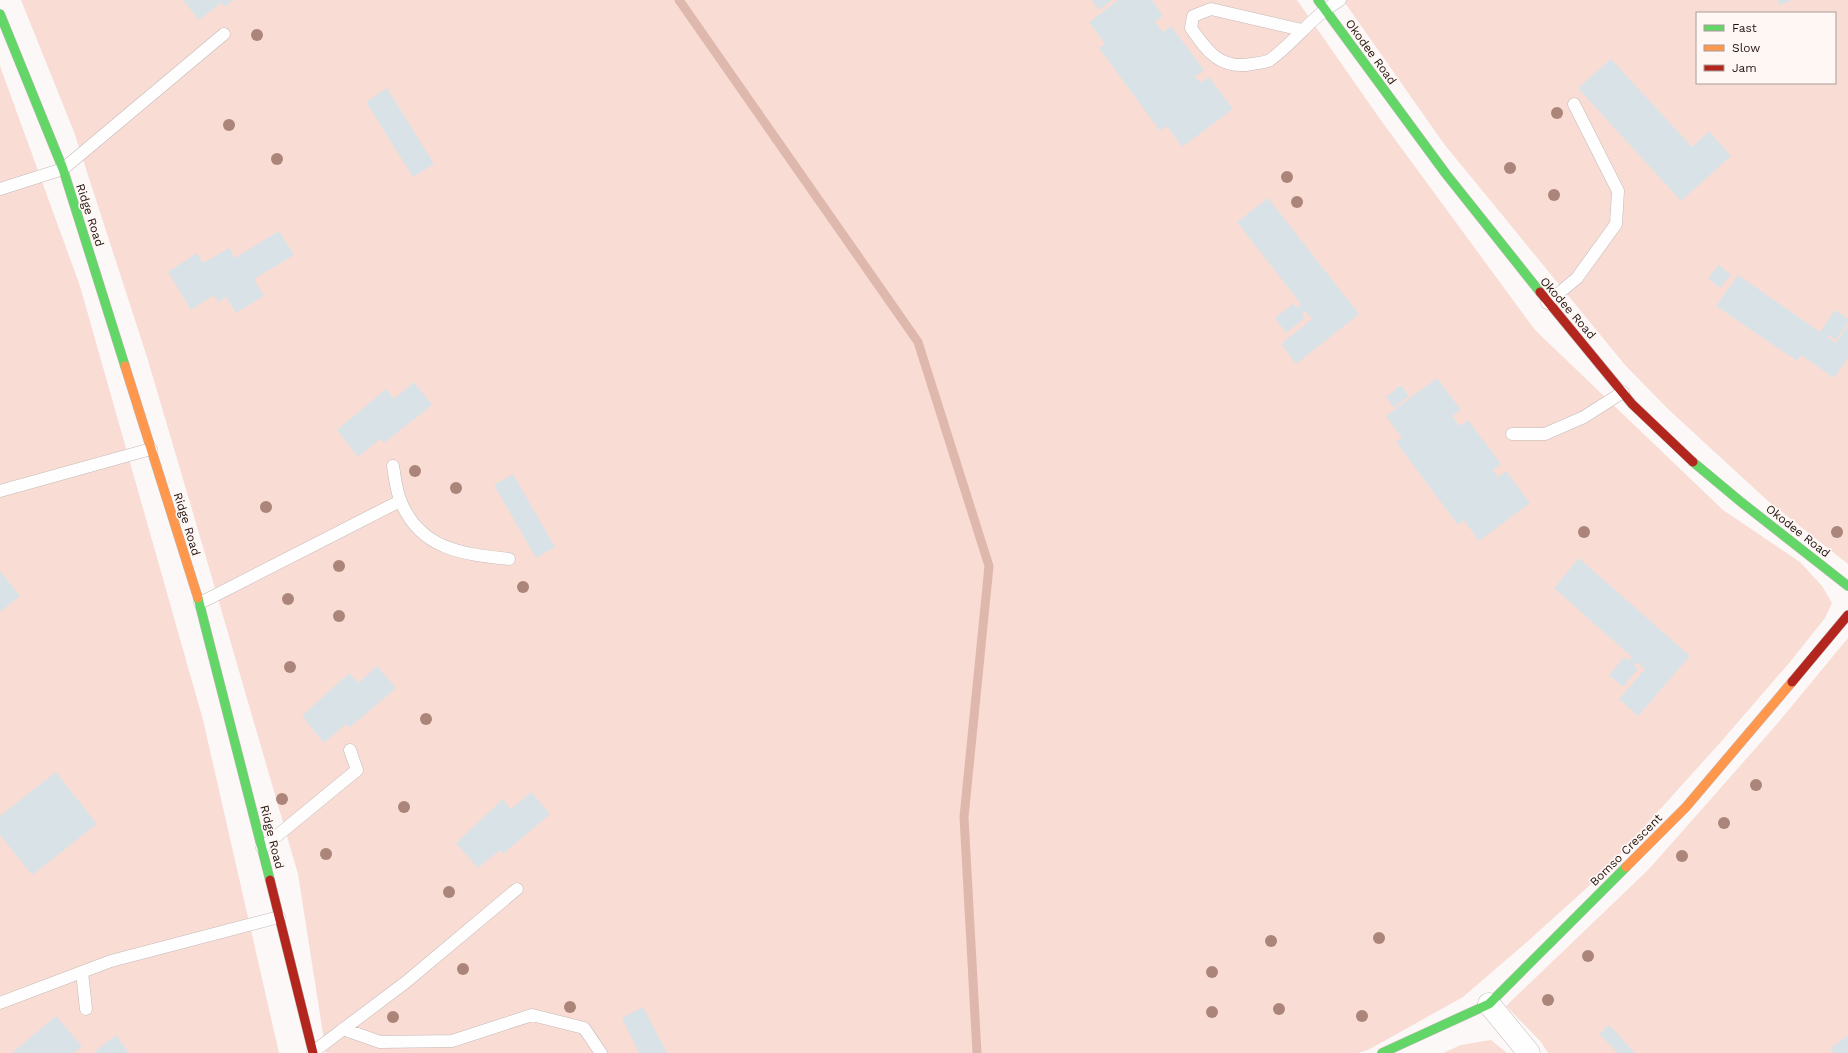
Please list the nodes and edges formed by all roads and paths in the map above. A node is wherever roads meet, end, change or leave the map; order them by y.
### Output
1 (1340, 0) edge
2 (1321, 4) edge
3 (0, 14) edge
4 (1302, 30) junction
5 (224, 34) dead end
6 (1574, 104) dead end
7 (63, 169) junction
8 (0, 189) edge
9 (1547, 303) junction
10 (1624, 392) junction
11 (1512, 434) dead end
12 (151, 449) junction
13 (393, 466) dead end
14 (0, 491) edge
15 (400, 501) junction
16 (509, 559) dead end
17 (1848, 586) edge
18 (200, 603) junction
19 (1848, 615) edge
20 (350, 750) dead end
21 (262, 848) junction
22 (517, 889) dead end
23 (279, 917) junction
24 (82, 972) junction
25 (0, 1003) edge
26 (1489, 1004) junction
27 (86, 1009) dead end
28 (343, 1029) junction
29 (313, 1052) edge
30 (601, 1053) edge
31 (1382, 1053) edge
32 (1529, 1053) edge

1 - 2 lane
2 - 4 lane
2 - 9 street, Okodee Road
3 - 7 street, Ridge Road
4 - 4 lane
5 - 7 lane
6 - 9 lane
7 - 8 lane
7 - 12 street, Ridge Road
9 - 10 street, Okodee Road
10 - 11 lane
10 - 17 street, Okodee Road
12 - 14 lane
12 - 18 street, Ridge Road
13 - 15 lane
15 - 16 lane
15 - 18 lane
18 - 21 street, Ridge Road
19 - 26 street, Bomso Crescent
20 - 21 lane
21 - 23 street, Ridge Road
22 - 28 lane
23 - 24 lane
23 - 29 street, Ridge Road
24 - 25 lane
24 - 27 lane
26 - 31 street, Bomso Crescent
26 - 32 street
28 - 29 lane
28 - 30 lane

